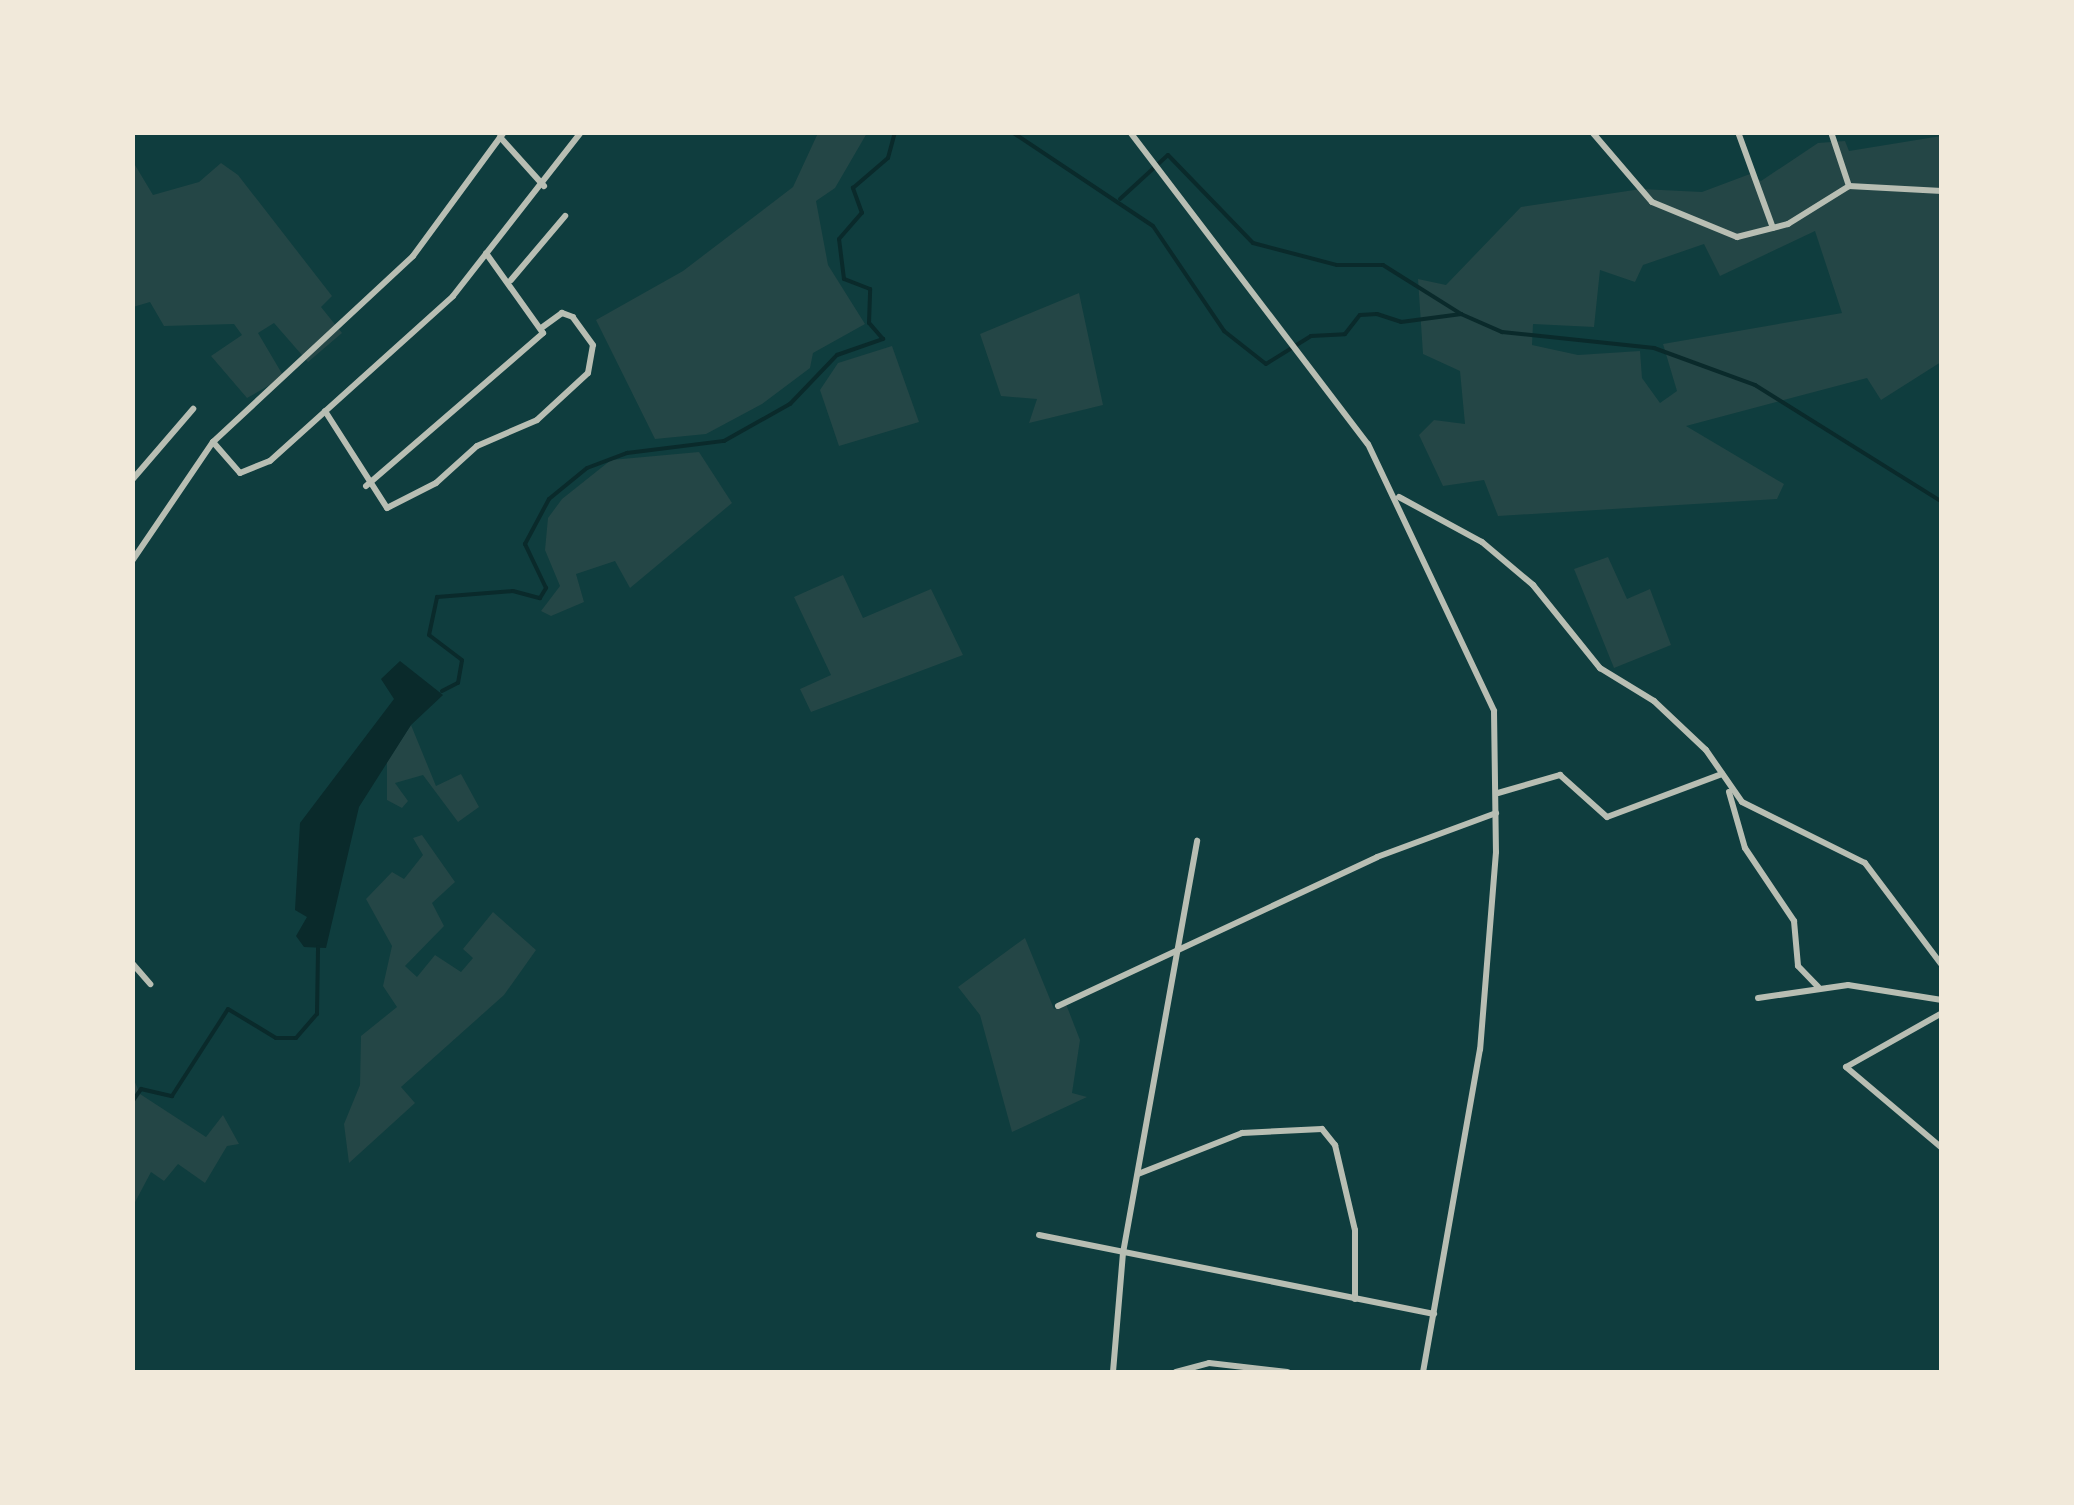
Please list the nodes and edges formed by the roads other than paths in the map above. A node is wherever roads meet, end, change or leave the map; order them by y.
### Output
1 (581, 132) edge
2 (1130, 132) edge
3 (1592, 132) edge
4 (1738, 132) edge
5 (1831, 132) edge
6 (502, 135) edge
7 (544, 186) junction
8 (1849, 186) junction
9 (1942, 191) edge
10 (565, 216) dead end
11 (1773, 228) junction
12 (486, 253) junction
13 (510, 280) junction
14 (541, 328) junction
15 (194, 409) dead end
16 (325, 411) junction
17 (213, 442) junction
18 (132, 480) edge
19 (366, 486) junction
20 (1397, 496) junction
21 (132, 561) edge
22 (1722, 774) junction
23 (1729, 790) junction
24 (1498, 792) junction
25 (1496, 813) junction
26 (1197, 840) dead end
27 (1177, 945) junction
28 (132, 963) edge
29 (1942, 965) edge
30 (150, 984) dead end
31 (1818, 987) junction
32 (1758, 998) dead end
33 (1942, 1000) edge
34 (1058, 1006) dead end
35 (1942, 1013) edge
36 (1942, 1148) edge
37 (1137, 1174) junction
38 (1040, 1236) dead end
39 (1123, 1253) junction
40 (1354, 1299) junction
41 (1434, 1314) junction
42 (1113, 1372) edge
43 (1176, 1372) edge
44 (1286, 1372) edge
45 (1423, 1372) edge

1 - 7 street
2 - 20 street
3 - 11 street
4 - 11 street
5 - 8 street
6 - 7 street
6 - 17 street
7 - 12 street
8 - 9 street
8 - 11 street
10 - 13 street
12 - 13 street
12 - 16 street
13 - 14 street
14 - 19 street
14 - 19 street
15 - 18 street
16 - 17 street
16 - 19 street
17 - 21 street
20 - 22 street
20 - 24 street
22 - 23 street
22 - 24 street
23 - 29 street
23 - 31 street
24 - 25 street
25 - 27 street
25 - 41 street
26 - 27 street
27 - 34 street
27 - 37 street
28 - 30 street
31 - 32 street
31 - 33 street
35 - 36 street
37 - 39 street
37 - 40 street
38 - 39 street
39 - 40 street
39 - 42 street
40 - 41 street
41 - 45 street
43 - 44 street

